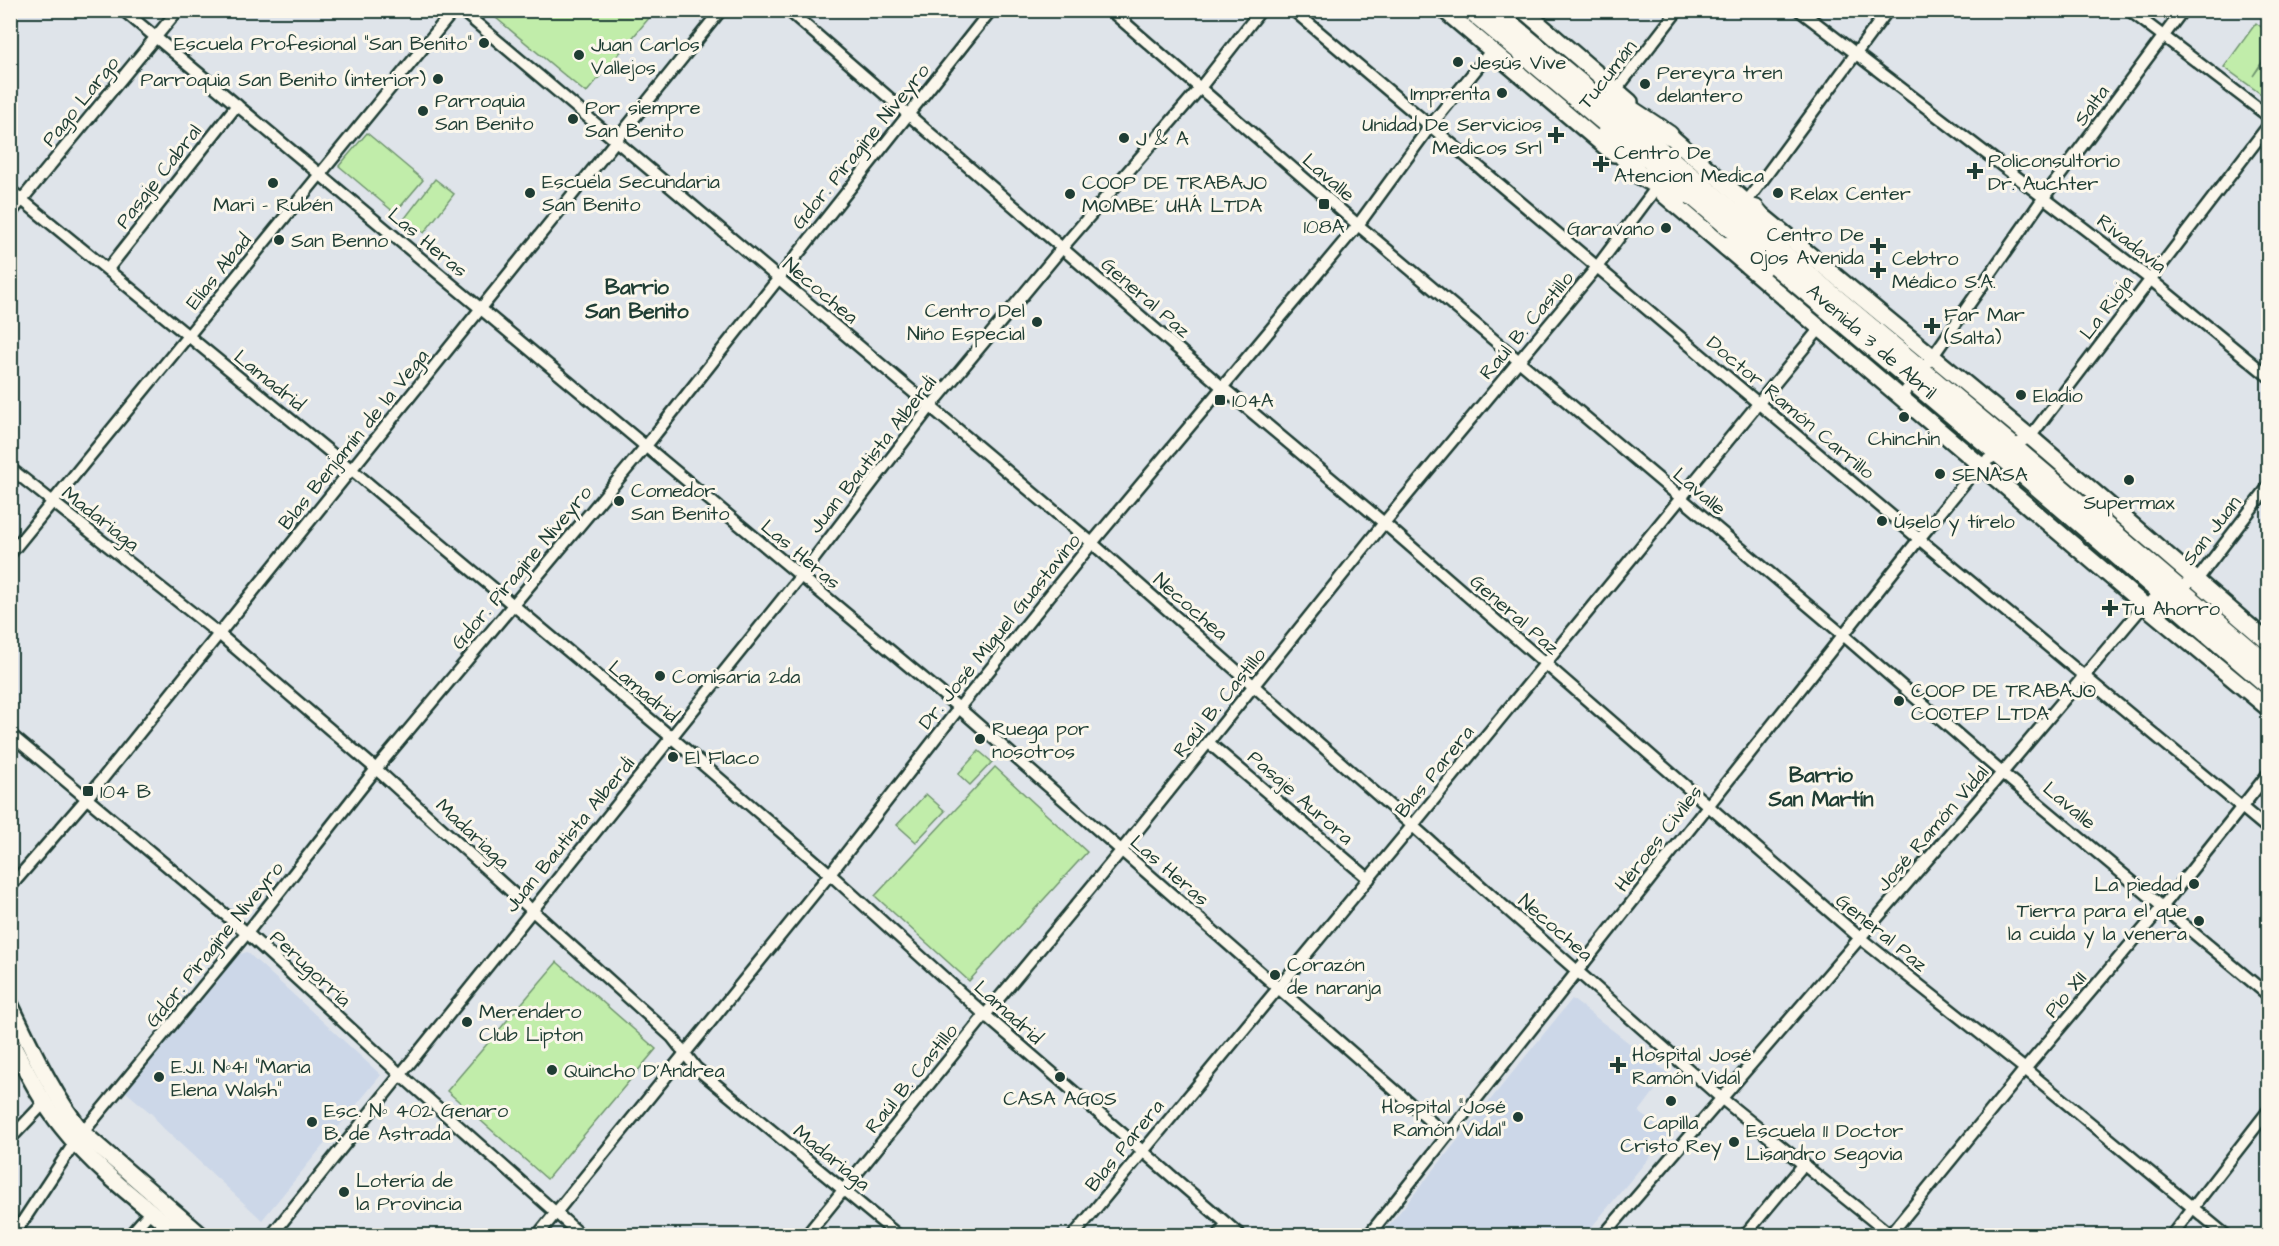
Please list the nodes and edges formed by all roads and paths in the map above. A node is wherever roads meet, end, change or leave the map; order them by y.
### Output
1 (123, 10) edge
2 (178, 10) edge
3 (454, 10) edge
4 (461, 10) edge
5 (721, 10) edge
6 (788, 10) edge
7 (991, 10) edge
8 (1110, 10) edge
9 (1261, 10) edge
10 (1293, 10) edge
11 (1444, 10) edge
12 (1471, 10) edge
13 (1523, 10) edge
14 (1678, 10) edge
15 (1799, 10) edge
16 (1888, 10) edge
17 (2129, 10) edge
18 (2183, 10) edge
19 (1499, 22) edge
20 (2164, 38) junction
21 (155, 39) junction
22 (1491, 51) junction
23 (1856, 54) junction
24 (1200, 88) junction
25 (237, 105) junction
26 (1601, 110) junction
27 (908, 114) junction
28 (2268, 116) edge
29 (1431, 125) junction
30 (2268, 126) edge
31 (1669, 135) joint
32 (614, 141) junction
33 (319, 174) junction
34 (1638, 174) junction
35 (1656, 188) junction
36 (10, 190) edge
37 (2044, 197) junction
38 (22, 200) junction
39 (10, 214) edge
40 (1733, 224) junction
41 (1358, 225) junction
42 (1062, 248) junction
43 (1597, 267) junction
44 (108, 269) junction
45 (778, 278) junction
46 (2150, 279) junction
47 (480, 309) junction
48 (1821, 327) junction
49 (1868, 334) junction
50 (189, 336) junction
51 (1933, 356) junction
52 (1519, 361) junction
53 (1917, 376) junction
54 (2268, 376) edge
55 (1222, 387) junction
56 (1901, 397) junction
57 (1760, 403) junction
58 (931, 406) junction
59 (2030, 437) junction
60 (646, 446) junction
61 (2005, 449) junction
62 (1980, 464) junction
63 (10, 468) edge
64 (352, 470) junction
65 (2268, 487) edge
66 (1682, 499) junction
67 (52, 502) junction
68 (1384, 523) junction
69 (1919, 538) junction
70 (1092, 543) junction
71 (10, 554) edge
72 (800, 577) junction
73 (2197, 580) junction
74 (2169, 591) junction
75 (2144, 605) junction
76 (513, 606) junction
77 (219, 634) junction
78 (1842, 634) junction
79 (2268, 642) edge
80 (1544, 663) junction
81 (2268, 665) edge
82 (2084, 675) junction
83 (2268, 685) edge
84 (1255, 686) junction
85 (959, 708) junction
86 (2268, 708) edge
87 (10, 734) edge
88 (671, 737) junction
89 (1209, 742) junction
90 (376, 769) junction
91 (2002, 773) junction
92 (2268, 774) edge
93 (87, 798) junction
94 (1706, 805) junction
95 (2242, 807) junction
96 (1413, 825) junction
97 (2268, 829) edge
98 (1121, 851) junction
99 (830, 874) junction
100 (1369, 879) junction
101 (10, 887) edge
102 (2163, 906) junction
103 (531, 911) junction
104 (247, 933) junction
105 (1860, 938) junction
106 (1579, 971) junction
107 (1277, 988) junction
108 (2268, 995) edge
109 (10, 1004) edge
110 (985, 1015) junction
111 (10, 1040) edge
112 (683, 1053) junction
113 (2025, 1069) junction
114 (401, 1075) junction
115 (1720, 1098) junction
116 (44, 1103) junction
117 (2268, 1111) edge
118 (1447, 1136) junction
119 (79, 1138) junction
120 (10, 1139) edge
121 (1141, 1152) junction
122 (1804, 1164) junction
123 (842, 1190) junction
124 (2194, 1208) junction
125 (151, 1211) junction
126 (555, 1212) junction
127 (1227, 1224) junction
128 (1891, 1235) edge
129 (13, 1236) edge
130 (129, 1236) edge
131 (181, 1236) edge
132 (202, 1236) edge
133 (271, 1236) edge
134 (537, 1236) edge
135 (582, 1236) edge
136 (806, 1236) edge
137 (899, 1236) edge
138 (1073, 1236) edge
139 (1218, 1236) edge
140 (1241, 1236) edge
141 (1368, 1236) edge
142 (1603, 1236) edge
143 (1744, 1236) edge
144 (2171, 1236) edge
145 (2227, 1236) edge

1 - 21 street, Las Heras
2 - 21 street, Pago Largo
3 - 33 street, Elías Abad
4 - 32 street, Necochea
5 - 32 street, Blas Benjamín de la Vega
6 - 27 street, General Paz
7 - 27 street, Gdor. Piragine Niveyro
8 - 24 street, Lavalle
9 - 24 street, Juan Bautista Alberdi
10 - 29 street, Doctor Ramón Carrillo
11 - 22 main road, Avenida 3 de Abril
12 - 19 highway
13 - 26 main road, Avenida 3 de Abril
14 - 26 street, Tucumán
15 - 23 street, Rivadavia
16 - 23 street
17 - 20 street
18 - 20 street, Salta
19 - 26 highway
19 - 26 highway
20 - 28 street
20 - 37 street, Salta
21 - 25 street, Las Heras
21 - 38 street, Pago Largo
22 - 26 main road, Avenida 3 de Abril
22 - 29 street, Dr. José Miguel Guastavino
23 - 37 street, Rivadavia
23 - 40 street
24 - 41 street, Lavalle
24 - 42 street, Juan Bautista Alberdi
25 - 33 street, Las Heras
25 - 44 street, Pasaje Cabral
26 - 31 highway
26 - 34 highway
26 - 40 highway, Avenida 3 de Abril
27 - 42 street, General Paz
27 - 45 street, Gdor. Piragine Niveyro
29 - 41 street, Dr. José Miguel Guastavino
29 - 43 street, Doctor Ramón Carrillo
30 - 46 street, La Rioja
31 - 40 main road, Avenida 3 de Abril
32 - 45 street, Necochea
32 - 47 street, Blas Benjamín de la Vega
33 - 47 street, Las Heras
33 - 50 street, Elías Abad
34 - 35 main road, Avenida 3 de Abril
34 - 40 highway
35 - 40 main road, Avenida 3 de Abril
35 - 43 street, Raúl B. Castillo
36 - 38 street, Lamadrid
37 - 46 street, Rivadavia
37 - 51 street, Salta
38 - 39 street, Pago Largo
38 - 44 street, Lamadrid
40 - 48 main road, Avenida 3 de Abril
40 - 49 highway
40 - 49 highway
40 - 51 main road, Avenida 3 de Abril
41 - 52 street, Lavalle
41 - 55 street, Dr. José Miguel Guastavino
42 - 55 street, General Paz
42 - 58 street, Juan Bautista Alberdi
43 - 52 street, Raúl B. Castillo
43 - 57 street, Doctor Ramón Carrillo
44 - 50 street, Lamadrid
45 - 58 street, Necochea
45 - 60 street, Gdor. Piragine Niveyro
46 - 54 street, Rivadavia
46 - 59 street, La Rioja
47 - 60 street, Las Heras
47 - 64 street, Blas Benjamín de la Vega
48 - 56 main road, Avenida 3 de Abril
48 - 57 street, Blas Parera
49 - 53 highway, Avenida 3 de Abril
50 - 64 street, Lamadrid
50 - 67 street, Elías Abad
51 - 53 street, Salta
51 - 59 main road, Avenida 3 de Abril
52 - 66 street, Lavalle
52 - 68 street, Raúl B. Castillo
53 - 56 street, Salta
53 - 61 highway, Avenida 3 de Abril
55 - 68 street, General Paz
55 - 70 street, Dr. José Miguel Guastavino
56 - 62 main road, Avenida 3 de Abril
57 - 66 street, Blas Parera
57 - 69 street, Doctor Ramón Carrillo
58 - 70 street, Necochea
58 - 72 street, Juan Bautista Alberdi
59 - 61 street, La Rioja
59 - 73 main road, Avenida 3 de Abril
60 - 72 street, Las Heras
60 - 76 street, Gdor. Piragine Niveyro
61 - 62 street, La Rioja
61 - 74 highway, Avenida 3 de Abril
62 - 69 street, Héroes Civiles
62 - 75 main road, Avenida 3 de Abril
63 - 67 street, Madariaga
64 - 76 street, Lamadrid
64 - 77 street, Blas Benjamín de la Vega
65 - 73 street, San Juan
66 - 78 street, Lavalle
66 - 80 street, Blas Parera
67 - 71 street, Elías Abad
67 - 77 street, Madariaga
68 - 80 street, General Paz
68 - 84 street, Raúl B. Castillo
69 - 78 street, Héroes Civiles
69 - 82 street, Doctor Ramón Carrillo
70 - 84 street, Necochea
70 - 85 street, Dr. José Miguel Guastavino
72 - 85 street, Las Heras
72 - 88 street, Juan Bautista Alberdi
73 - 74 street, San Juan
73 - 79 main road, Avenida 3 de Abril
74 - 75 street, San Juan
74 - 81 highway, Avenida 3 de Abril
74 - 83 highway, Avenida 3 de Abril
75 - 82 street, José Ramón Vidal
75 - 86 main road, Avenida 3 de Abril
76 - 88 street, Lamadrid
76 - 90 street, Gdor. Piragine Niveyro
77 - 90 street, Madariaga
77 - 93 street, Blas Benjamín de la Vega
78 - 91 street, Lavalle
78 - 94 street, Héroes Civiles
80 - 94 street, General Paz
80 - 96 street, Blas Parera
82 - 91 street, José Ramón Vidal
82 - 95 street, Doctor Ramón Carrillo
84 - 89 street, Raúl B. Castillo
84 - 96 street, Necochea
85 - 98 street, Las Heras
85 - 99 street, Dr. José Miguel Guastavino
87 - 93 street, Perugorría
88 - 99 street, Lamadrid
88 - 103 street, Juan Bautista Alberdi
89 - 98 street, Raúl B. Castillo
89 - 100 street, Pasaje Aurora
90 - 103 street, Madariaga
90 - 104 street, Gdor. Piragine Niveyro
91 - 102 street, Lavalle
91 - 105 street, José Ramón Vidal
92 - 95 street, Pio XII
93 - 101 street, Blas Benjamín de la Vega
93 - 104 street, Perugorría
94 - 105 street, General Paz
94 - 106 street, Héroes Civiles
95 - 97 street, Doctor Ramón Carrillo
95 - 102 street, Pio XII
96 - 100 street, Blas Parera
96 - 106 street, Necochea
98 - 107 street, Las Heras
98 - 110 street, Raúl B. Castillo
99 - 110 street, Lamadrid
99 - 112 street, Dr. José Miguel Guastavino
100 - 107 street, Blas Parera
102 - 108 street, Lavalle
102 - 113 street, Pio XII
103 - 112 street, Madariaga
103 - 114 street, Juan Bautista Alberdi
104 - 114 street, Perugorría
104 - 119 street, Gdor. Piragine Niveyro
105 - 113 street, General Paz
105 - 115 street, José Ramón Vidal
106 - 115 street, Necochea
106 - 118 street, Héroes Civiles
107 - 118 street, Las Heras
107 - 121 street, Blas Parera
109 - 119 main road
110 - 121 street, Lamadrid
110 - 123 street, Raúl B. Castillo
111 - 116 main road
112 - 123 street, Madariaga
112 - 126 street, Dr. José Miguel Guastavino
113 - 124 street, General Paz
113 - 128 street, Pio XII
114 - 126 street, Perugorría
114 - 133 street, Juan Bautista Alberdi
115 - 122 street, Necochea
115 - 142 street, José Ramón Vidal
116 - 119 main road
116 - 120 street
117 - 124 street
118 - 141 street, Héroes Civiles
119 - 125 main road
119 - 129 street, Gdor. Piragine Niveyro
119 - 132 main road
121 - 127 street, Lamadrid
121 - 138 street, Blas Parera
122 - 128 street, Necochea
122 - 143 street
123 - 136 street, Raúl B. Castillo
123 - 137 street, Madariaga
124 - 144 street
124 - 145 street, General Paz
125 - 130 street
125 - 131 main road
126 - 134 street, Dr. José Miguel Guastavino
126 - 135 street, Perugorría
127 - 139 street
127 - 140 street, Lamadrid

